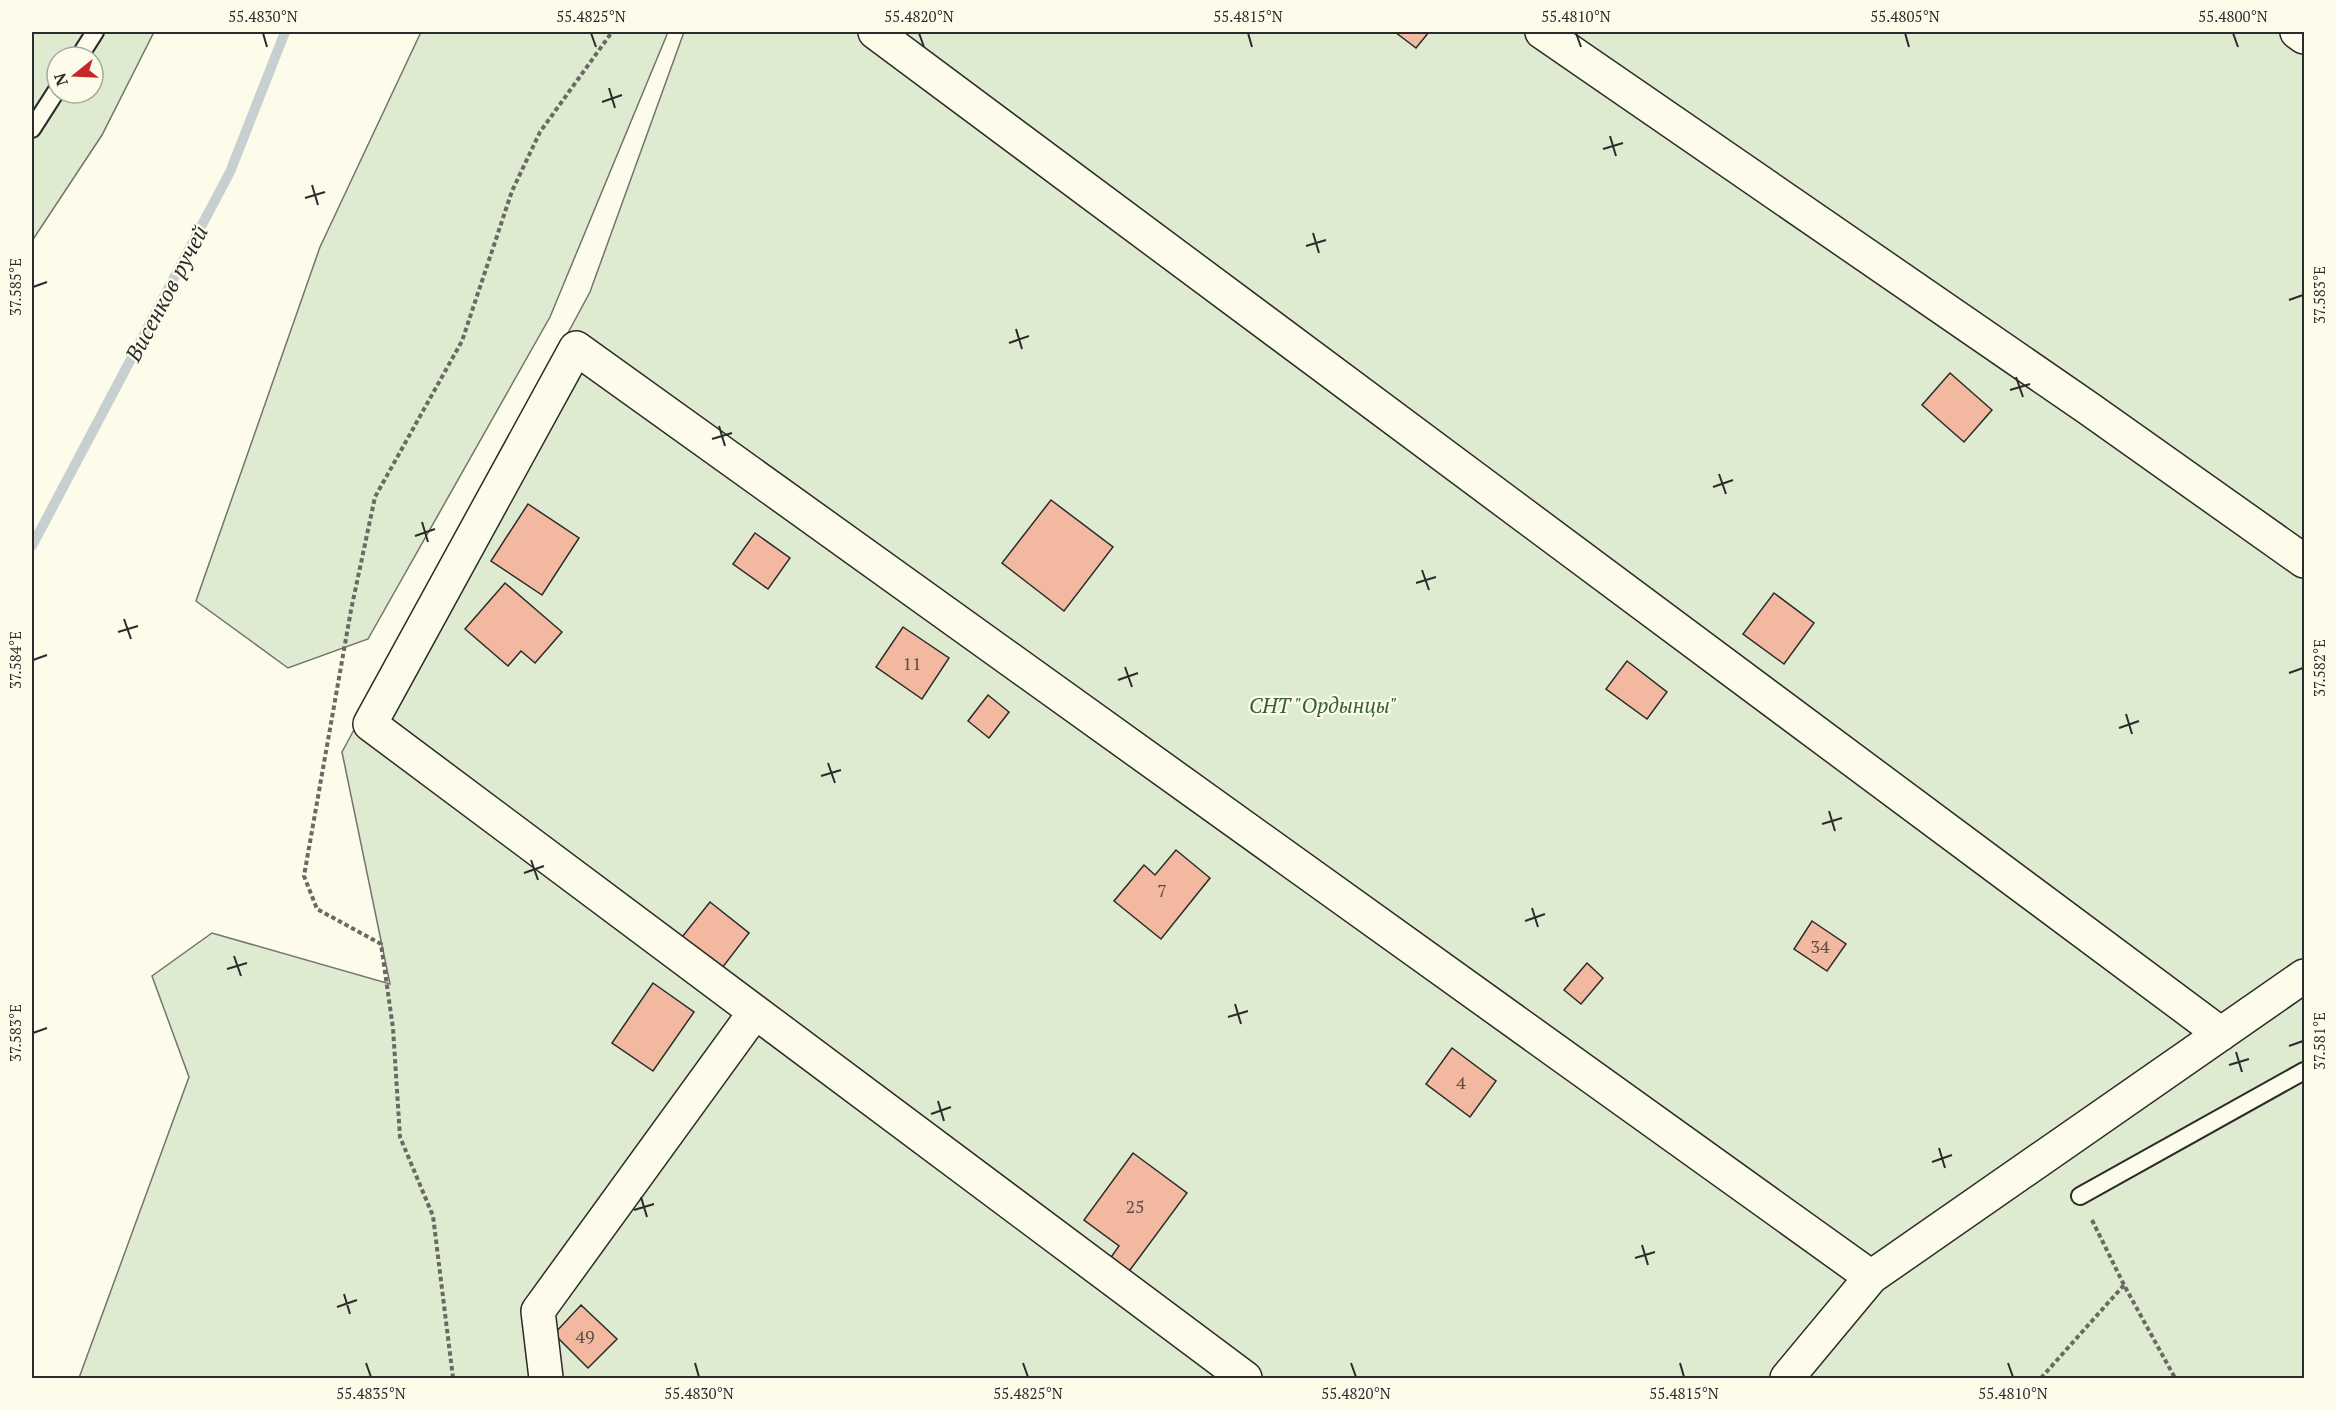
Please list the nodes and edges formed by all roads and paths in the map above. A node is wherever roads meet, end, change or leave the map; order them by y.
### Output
1 (95, 32) edge
2 (875, 32) edge
3 (1542, 32) edge
4 (2297, 32) edge
5 (2304, 37) edge
6 (87, 45) edge
7 (47, 105) edge
8 (32, 129) edge
9 (2304, 561) edge
10 (2304, 976) edge
11 (755, 1012) junction
12 (2221, 1034) junction
13 (2304, 1071) edge
14 (2080, 1196) joint
15 (1871, 1277) junction
16 (2124, 1285) junction
17 (546, 1378) edge
18 (1245, 1378) edge
19 (1787, 1378) edge
20 (2041, 1378) edge
21 (2175, 1378) edge

1 - 6 lane
2 - 12 street
3 - 9 street
4 - 5 street
7 - 8 lane
10 - 12 street
11 - 15 street
11 - 17 street
11 - 18 street
12 - 15 street
13 - 14 lane
14 - 16 path
15 - 19 street
16 - 20 path
16 - 21 path

